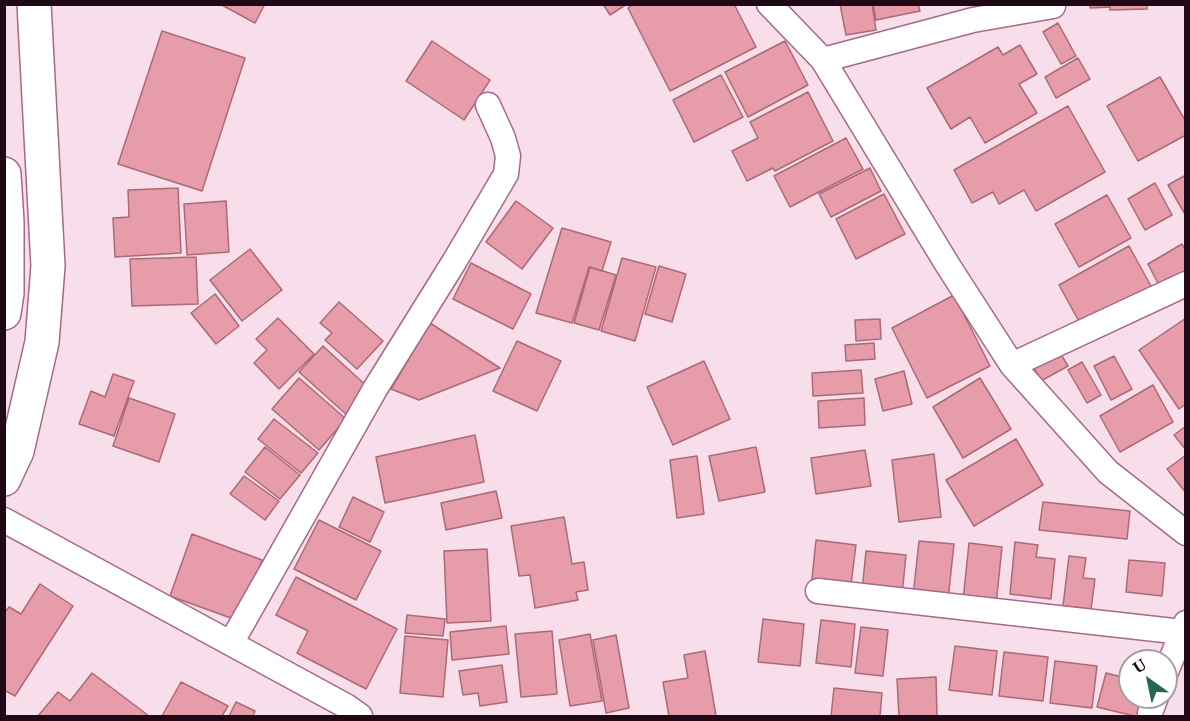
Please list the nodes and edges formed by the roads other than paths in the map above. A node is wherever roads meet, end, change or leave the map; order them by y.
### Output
1 (34, 4) edge
2 (769, 4) edge
3 (1053, 6) dead end
4 (823, 60) junction
5 (488, 105) dead end
6 (4, 174) edge
7 (1185, 284) edge
8 (4, 313) edge
9 (1012, 365) junction
10 (4, 479) edge
11 (4, 520) edge
12 (1185, 533) edge
13 (818, 591) dead end
14 (1184, 628) edge
15 (231, 643) junction
16 (1175, 649) edge
17 (360, 717) edge

1 - 10 main road
2 - 4 street
3 - 4 street
4 - 9 street
5 - 15 street
6 - 8 main road
7 - 9 street
9 - 12 street
11 - 15 street
13 - 14 street
14 - 16 street
15 - 17 street

